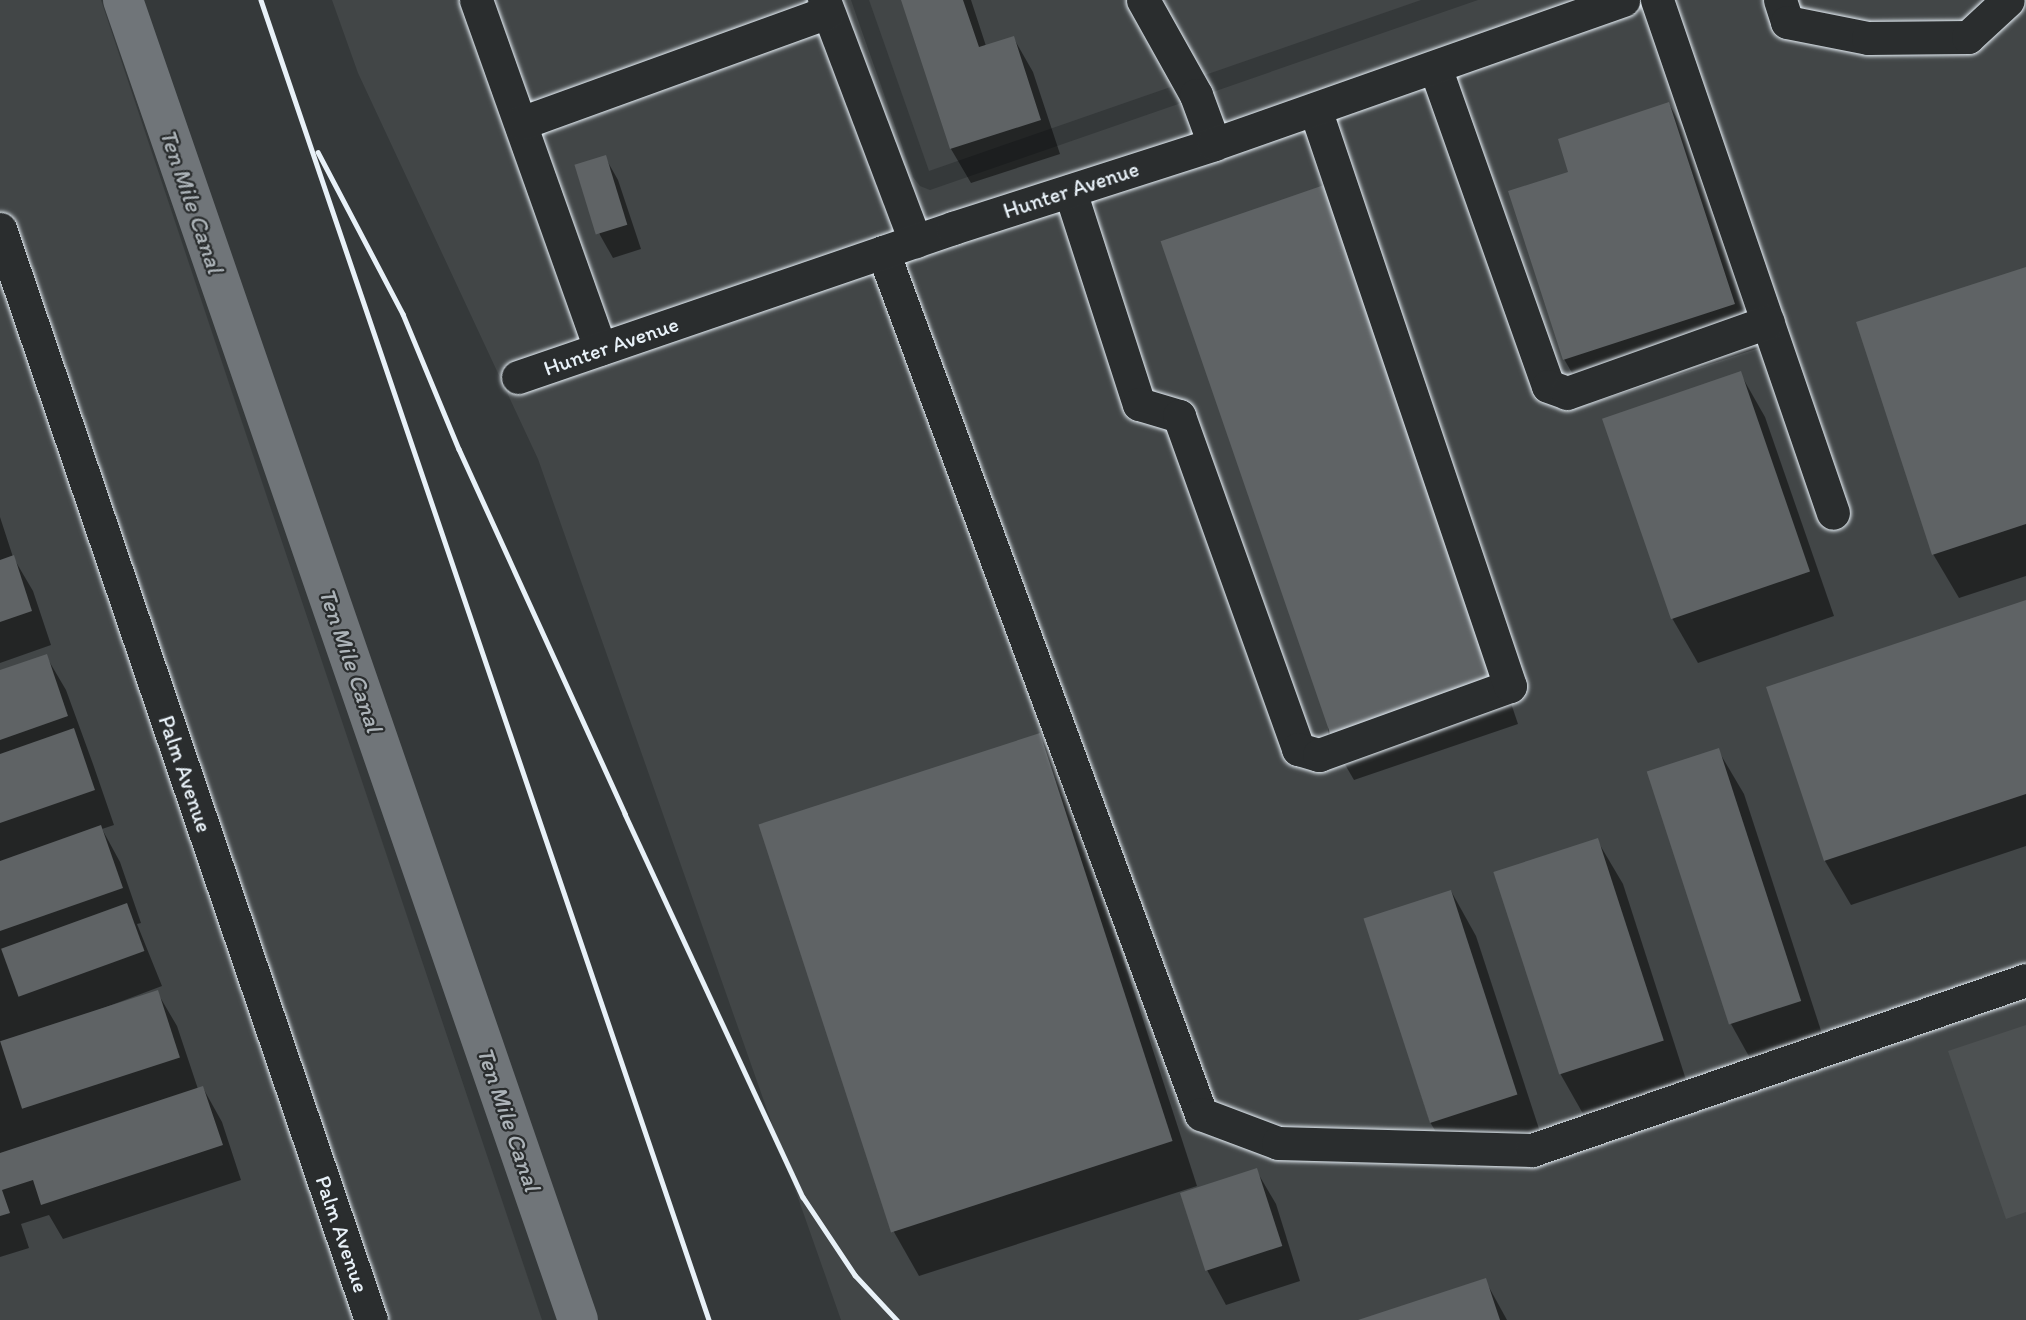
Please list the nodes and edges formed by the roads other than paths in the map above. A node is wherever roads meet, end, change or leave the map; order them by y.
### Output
1 (476, 0) edge
2 (1143, 0) edge
3 (1623, 0) edge
4 (1657, 0) edge
5 (1780, 0) edge
6 (2008, 0) edge
7 (826, 6) edge
8 (1435, 67) junction
9 (1315, 109) junction
10 (521, 123) junction
11 (1214, 144) junction
12 (1070, 191) junction
13 (0, 229) edge
14 (915, 241) junction
15 (883, 252) junction
16 (1768, 322) junction
17 (600, 349) junction
18 (518, 377) dead end
19 (1833, 513) dead end
20 (2026, 980) edge
21 (371, 1320) edge

1 - 10 street
2 - 11 street
3 - 8 street, Hunter Avenue
4 - 16 street
5 - 6 street
7 - 10 street
7 - 14 street
8 - 9 street, Hunter Avenue
8 - 16 street
9 - 11 street, Hunter Avenue
9 - 12 street
10 - 17 street
11 - 12 street, Hunter Avenue
12 - 14 street, Hunter Avenue
13 - 21 street, Palm Avenue
14 - 15 street, Hunter Avenue
15 - 17 street, Hunter Avenue
15 - 20 street
16 - 19 street
17 - 18 street, Hunter Avenue

